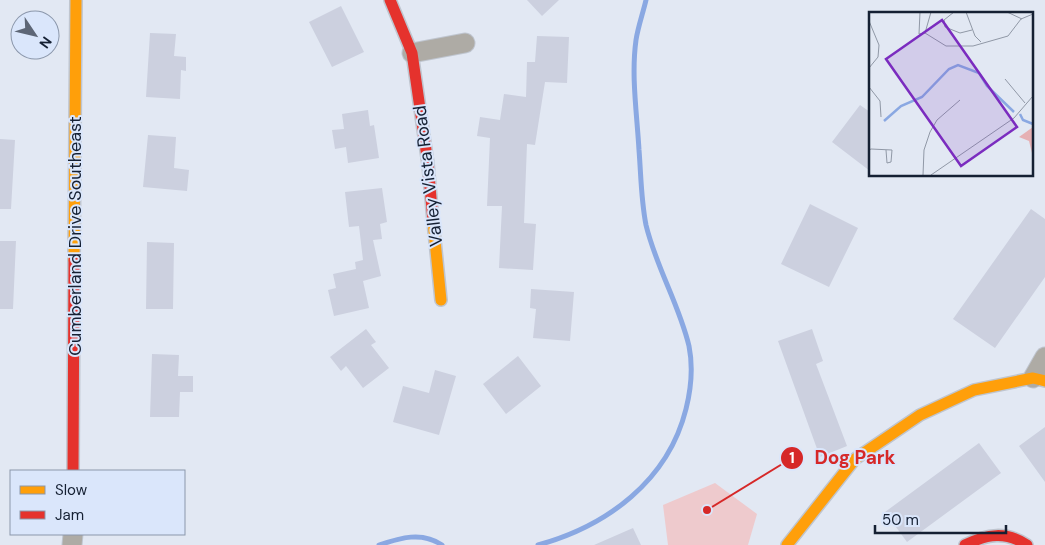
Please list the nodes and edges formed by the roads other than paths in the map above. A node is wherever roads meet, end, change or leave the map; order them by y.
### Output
1 (76, 0) edge
2 (390, 0) edge
3 (465, 43) dead end
4 (412, 52) junction
5 (441, 300) dead end
6 (1045, 357) edge
7 (1039, 380) edge
8 (73, 470) edge
9 (787, 545) edge
10 (966, 545) edge
11 (1026, 545) edge

1 - 8 street, Cumberland Drive Southeast
2 - 4 street, Valley Vista Road
3 - 4 street
4 - 5 street, Valley Vista Road
6 - 7 street
7 - 9 street
10 - 11 street

